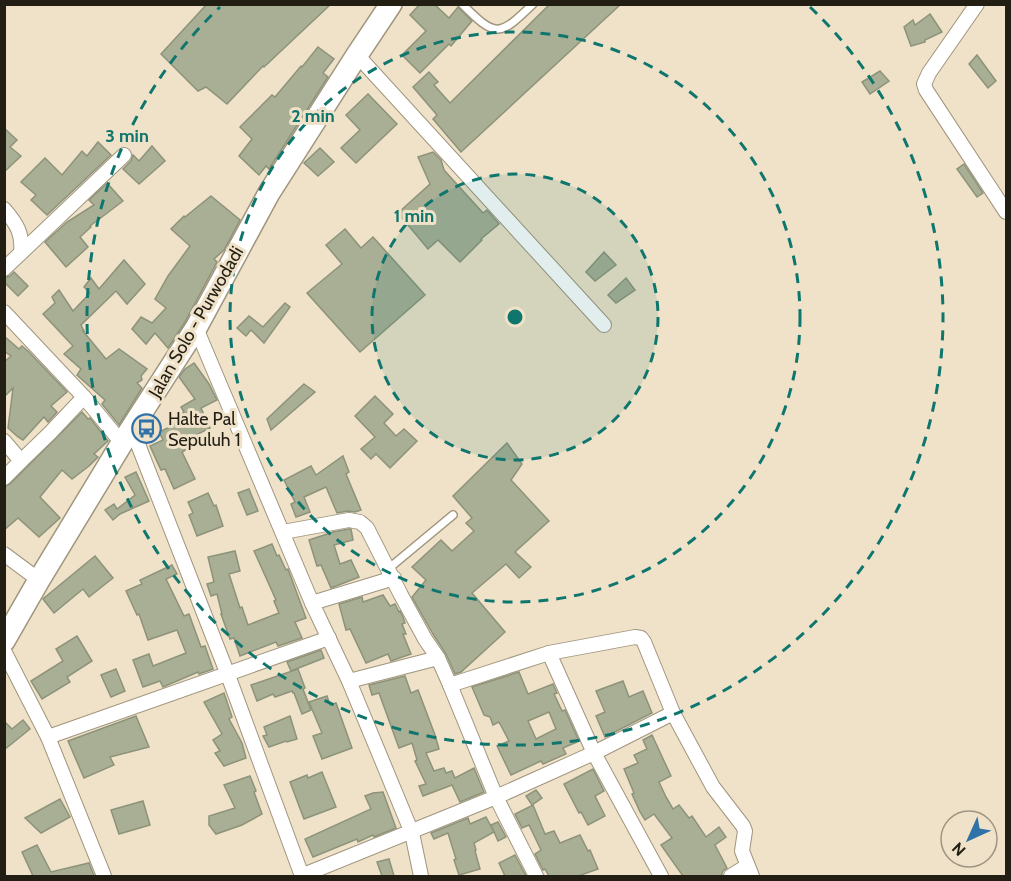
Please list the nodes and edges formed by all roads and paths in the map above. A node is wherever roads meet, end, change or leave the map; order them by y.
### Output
1 (391, 4) edge
2 (462, 4) edge
3 (533, 4) edge
4 (977, 4) edge
5 (357, 55) junction
6 (124, 154) dead end
7 (4, 209) edge
8 (1006, 212) edge
9 (21, 253) junction
10 (4, 269) edge
11 (4, 312) edge
12 (603, 325) dead end
13 (196, 328) junction
14 (84, 397) junction
15 (127, 436) junction
16 (4, 441) edge
17 (21, 461) junction
18 (4, 478) edge
19 (453, 515) dead end
20 (283, 532) junction
21 (4, 554) edge
22 (391, 574) junction
23 (39, 580) junction
24 (312, 603) junction
25 (329, 638) junction
26 (4, 641) edge
27 (4, 651) edge
28 (549, 653) junction
29 (438, 658) junction
30 (228, 675) junction
31 (349, 681) junction
32 (450, 684) junction
33 (673, 713) junction
34 (48, 737) junction
35 (594, 753) junction
36 (496, 797) junction
37 (412, 832) junction
38 (750, 871) edge
39 (104, 876) edge
40 (302, 876) edge
41 (421, 876) edge
42 (536, 876) edge
43 (661, 876) edge
44 (731, 876) edge

1 - 5 main road, Jalan Solo - Purwodadi
2 - 3 lane
4 - 8 street
5 - 12 street
5 - 13 main road, Jalan Solo - Purwodadi
6 - 9 street
7 - 9 street
9 - 10 street
11 - 14 street
13 - 15 main road, Jalan Solo - Purwodadi
13 - 20 street
14 - 15 street
14 - 17 street
15 - 23 main road, Jalan Solo - Purwodadi
15 - 30 street
16 - 17 street
17 - 18 street
19 - 22 lane
20 - 22 street
20 - 24 street
21 - 23 street
22 - 24 street
22 - 29 street
23 - 26 main road, Jalan Solo - Purwodadi
24 - 25 street
25 - 30 street
25 - 31 street
27 - 34 street
28 - 32 street
28 - 33 street
28 - 35 street
29 - 31 street
29 - 32 street
30 - 34 street
30 - 40 street
31 - 37 street
32 - 36 street
33 - 35 street
33 - 38 street
34 - 39 street
35 - 36 street
35 - 43 street
36 - 37 street
36 - 42 street
37 - 40 street
37 - 41 street
38 - 44 street

